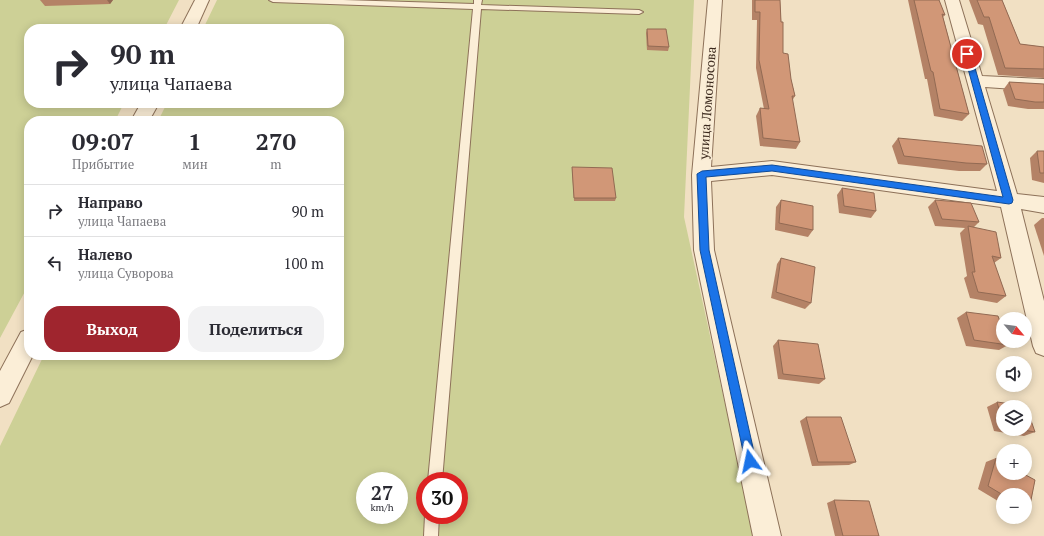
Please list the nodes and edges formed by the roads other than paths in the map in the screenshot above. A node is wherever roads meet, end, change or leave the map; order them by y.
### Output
1 (202, 0) edge
2 (273, 0) edge
3 (715, 0) edge
4 (952, 0) edge
5 (478, 4) edge
6 (639, 12) dead end
7 (190, 24) edge
8 (975, 81) junction
9 (1044, 85) edge
10 (702, 174) junction
11 (1009, 200) junction
12 (1044, 206) edge
13 (1044, 346) edge
14 (24, 349) edge
15 (0, 395) edge
16 (436, 472) edge
17 (432, 524) edge
18 (431, 536) edge
19 (767, 536) edge

1 - 7 street
2 - 5 lane
3 - 10 street, улица Ломоносова
4 - 8 street
5 - 6 lane
5 - 16 lane
8 - 9 street
8 - 11 street
10 - 11 street
10 - 19 street, улица Ломоносова
11 - 12 street
11 - 13 street
14 - 15 street
17 - 18 lane

